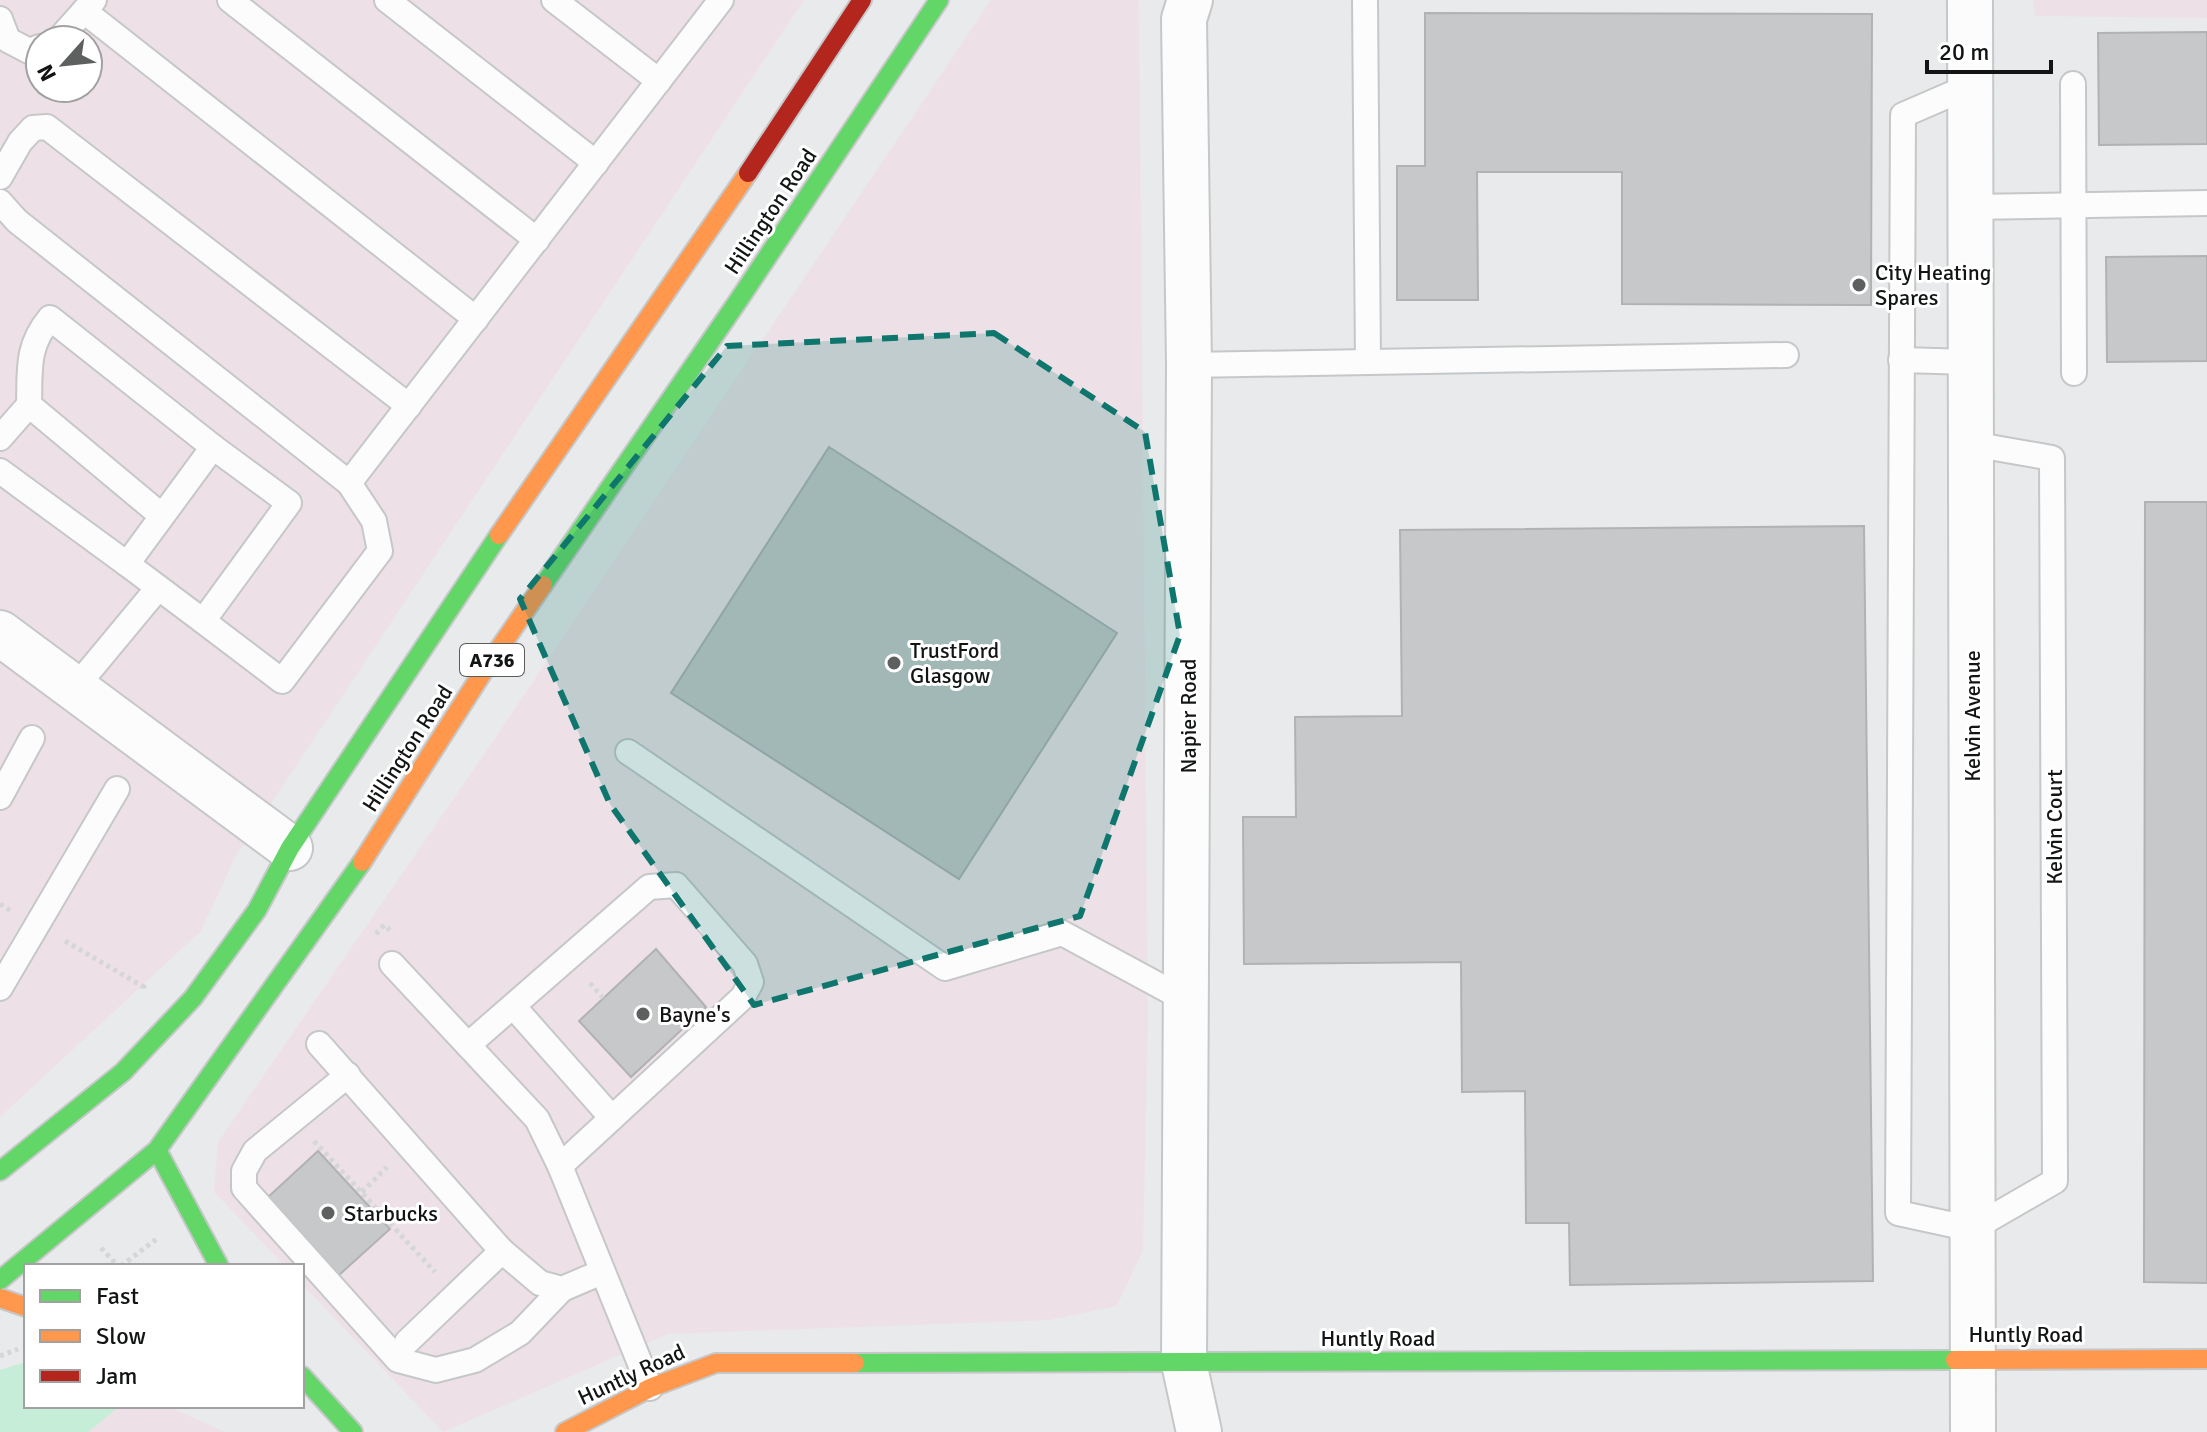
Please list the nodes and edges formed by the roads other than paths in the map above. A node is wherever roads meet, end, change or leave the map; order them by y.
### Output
1 (230, 0) edge
2 (387, 0) edge
3 (554, 0) edge
4 (862, 0) edge
5 (939, 0) edge
6 (1190, 0) edge
7 (1365, 0) edge
8 (1970, 0) edge
9 (716, 2) edge
10 (89, 6) edge
11 (73, 24) edge
12 (3, 36) edge
13 (24, 48) edge
14 (659, 81) junction
15 (2073, 84) dead end
16 (1970, 86) junction
17 (596, 163) junction
18 (0, 177) edge
19 (0, 202) edge
20 (2207, 203) edge
21 (2074, 205) junction
22 (1970, 207) junction
23 (537, 240) junction
24 (476, 319) junction
25 (1786, 355) dead end
26 (1901, 360) junction
27 (1368, 362) junction
28 (1971, 362) junction
29 (1189, 365) junction
30 (2074, 373) dead end
31 (29, 405) junction
32 (409, 406) junction
33 (0, 438) edge
34 (1972, 444) junction
35 (213, 447) junction
36 (0, 471) edge
37 (349, 483) junction
38 (162, 516) junction
39 (127, 564) junction
40 (158, 588) junction
41 (203, 621) junction
42 (0, 633) edge
43 (75, 688) junction
44 (32, 738) dead end
45 (628, 752) dead end
46 (117, 789) dead end
47 (0, 797) edge
48 (290, 848) junction
49 (392, 964) dead end
50 (0, 988) edge
51 (1186, 1000) junction
52 (513, 1006) junction
53 (319, 1044) dead end
54 (468, 1045) junction
55 (348, 1075) junction
56 (612, 1118) junction
57 (157, 1150) junction
58 (560, 1166) junction
59 (0, 1171) edge
60 (1972, 1229) junction
61 (502, 1251) junction
62 (218, 1264) edge
63 (602, 1272) junction
64 (0, 1280) edge
65 (562, 1289) junction
66 (0, 1298) edge
67 (24, 1306) edge
68 (407, 1342) dead end
69 (1975, 1358) junction
70 (2207, 1359) edge
71 (1184, 1363) junction
72 (306, 1385) edge
73 (650, 1388) junction
74 (353, 1432) edge
75 (565, 1432) edge
76 (1199, 1432) edge
77 (1973, 1432) edge

1 - 23 lane
2 - 17 lane
3 - 14 lane
4 - 48 main road, Hillington Road / A736
5 - 57 main road, Hillington Road / A736
6 - 29 street, Napier Road
7 - 27 lane
8 - 16 street, Kelvin Avenue
9 - 14 lane
10 - 11 lane
10 - 24 lane
12 - 13 lane
14 - 17 lane
15 - 21 lane
16 - 22 street, Kelvin Avenue
16 - 26 lane
17 - 23 lane
18 - 32 lane
19 - 37 lane
20 - 21 lane
21 - 22 lane
21 - 30 lane
22 - 28 street, Kelvin Avenue
23 - 24 lane
24 - 32 lane
25 - 27 lane
26 - 28 lane
26 - 60 lane
27 - 29 lane
28 - 34 street, Kelvin Avenue
29 - 51 street, Napier Road
31 - 33 lane
31 - 35 lane
31 - 38 lane
32 - 37 lane
34 - 60 street, Kelvin Avenue
34 - 60 lane, Kelvin Court
35 - 38 lane
35 - 41 lane
36 - 39 lane
37 - 41 lane
38 - 39 lane
39 - 40 lane
40 - 41 lane
40 - 43 lane
42 - 43 street
43 - 48 street
44 - 47 lane
45 - 51 lane
46 - 50 lane
48 - 59 main road, Hillington Road / A736
49 - 54 lane
51 - 71 street, Napier Road
52 - 54 lane
52 - 56 lane
52 - 56 lane
53 - 55 lane
54 - 58 lane
55 - 61 lane
55 - 65 lane
56 - 58 lane
57 - 62 main road
57 - 64 main road, Hillington Road / A736
58 - 63 lane
60 - 69 street, Kelvin Avenue
61 - 65 lane
61 - 68 lane
63 - 65 lane
63 - 73 lane
66 - 67 main road
69 - 70 main road, Huntly Road
69 - 71 main road, Huntly Road
69 - 77 street, Kelvin Avenue
71 - 73 main road, Huntly Road
71 - 76 street, Napier Road
72 - 74 main road
73 - 75 main road, Huntly Road

